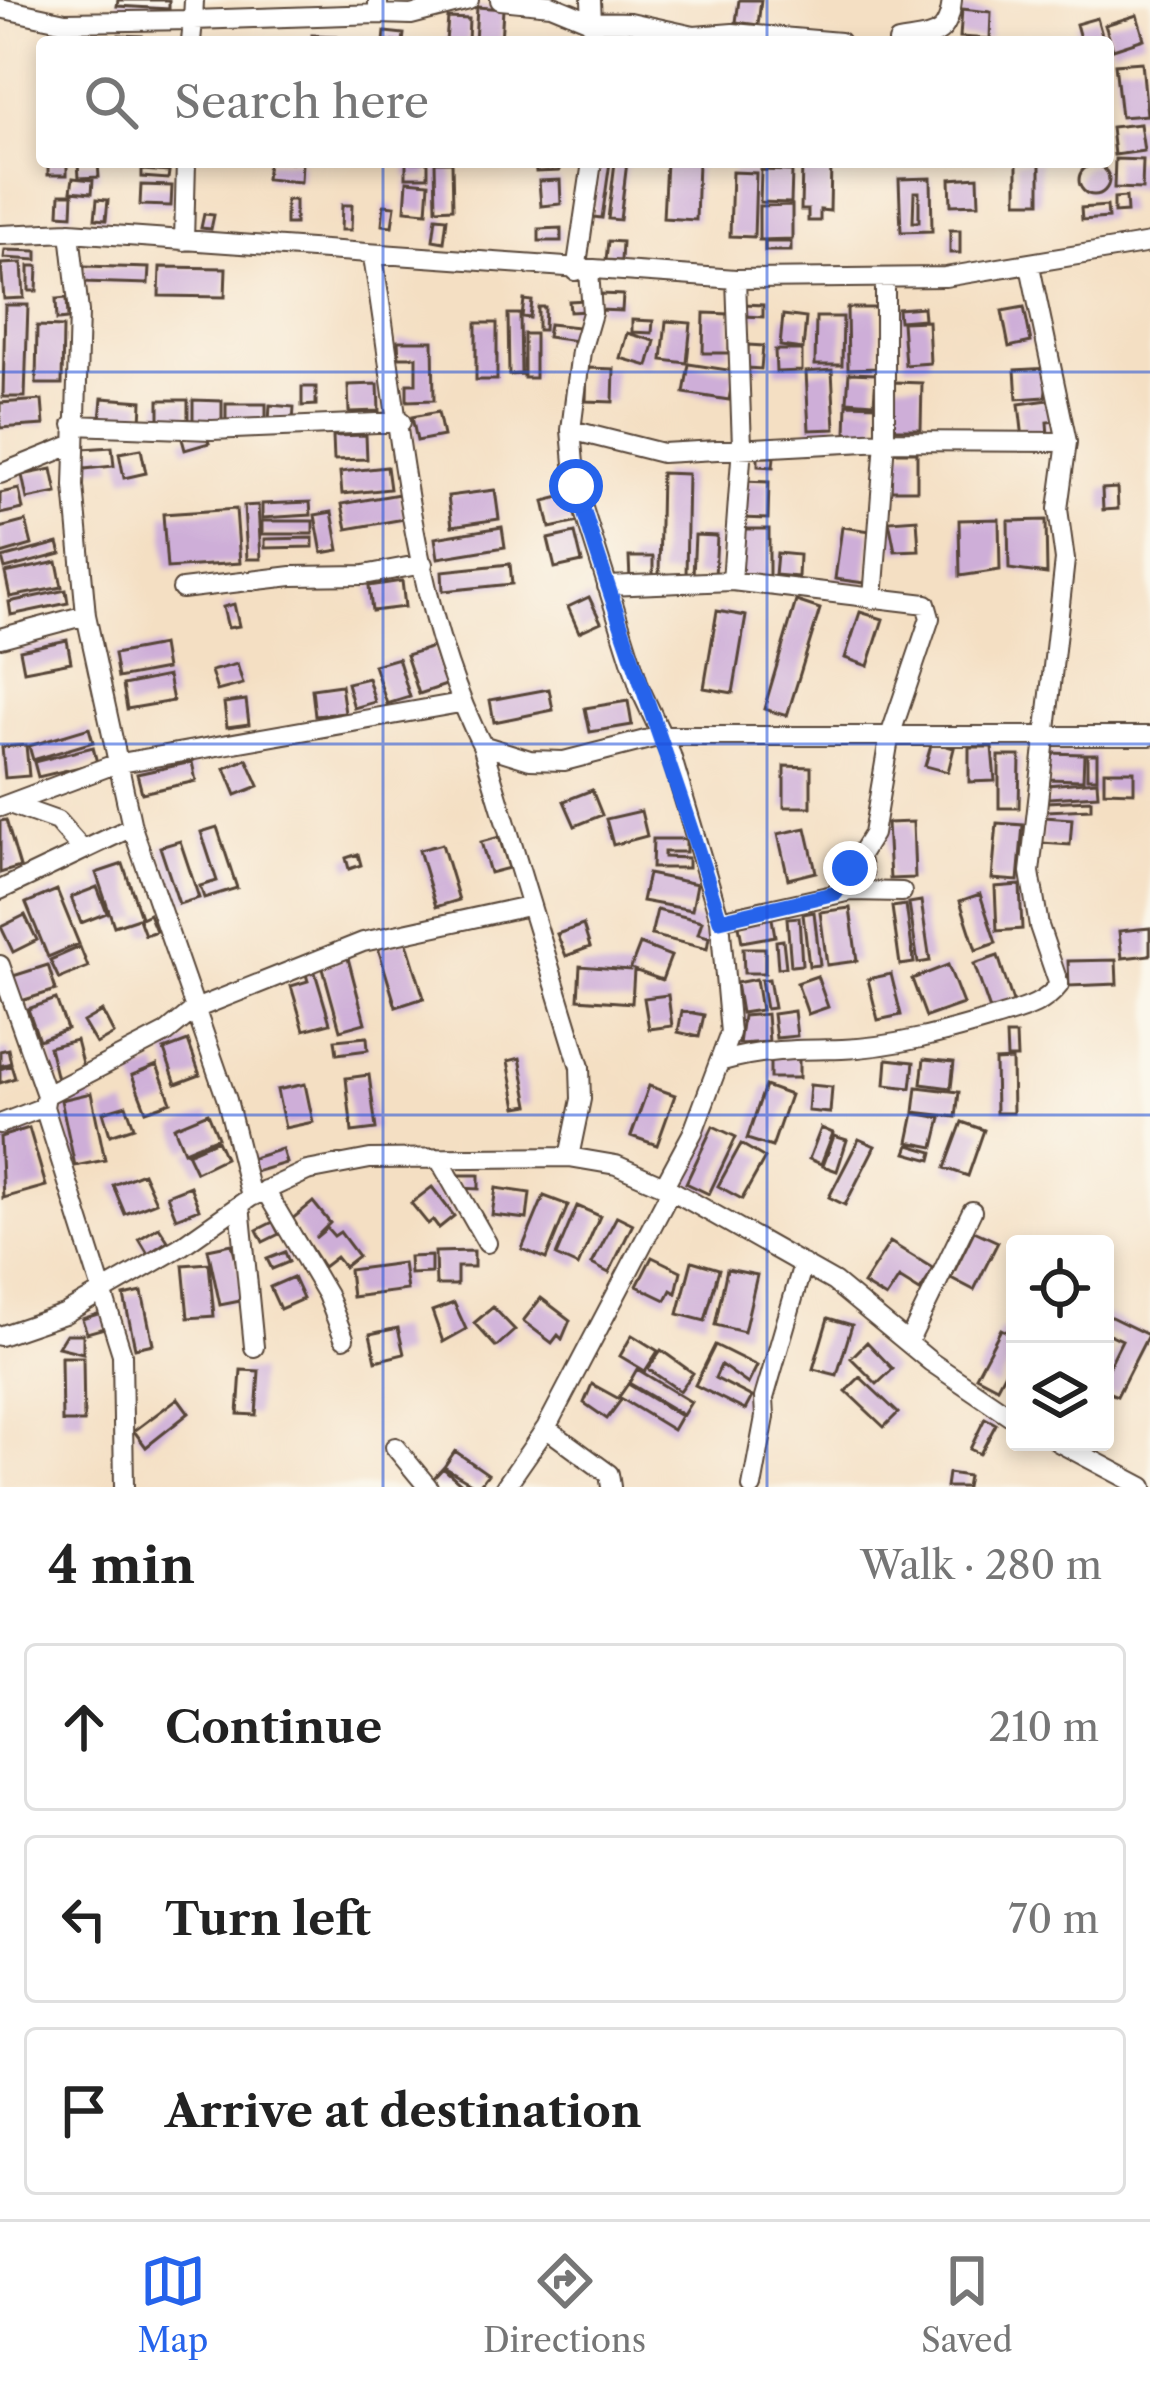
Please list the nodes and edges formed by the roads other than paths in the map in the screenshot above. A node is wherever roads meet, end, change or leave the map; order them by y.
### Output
1 (469, 0) edge
2 (500, 0) edge
3 (591, 0) edge
4 (952, 0) edge
5 (378, 7) edge
6 (0, 8) edge
7 (194, 10) edge
8 (590, 21) junction
9 (592, 36) edge
10 (694, 36) edge
11 (694, 36) edge
12 (769, 36) edge
13 (925, 36) edge
14 (186, 168) edge
15 (592, 168) edge
16 (70, 232) junction
17 (0, 235) edge
18 (184, 241) junction
19 (1150, 243) edge
20 (374, 257) junction
21 (1030, 266) junction
22 (583, 271) junction
23 (736, 279) junction
24 (885, 280) junction
25 (401, 422) junction
26 (571, 430) junction
27 (73, 435) junction
28 (885, 440) junction
29 (1067, 442) junction
30 (742, 446) junction
31 (0, 474) edge
32 (423, 564) junction
33 (732, 581) junction
34 (608, 586) junction
35 (182, 589) dead end
36 (873, 599) junction
37 (86, 615) junction
38 (0, 638) edge
39 (460, 703) junction
40 (662, 736) junction
41 (1150, 736) edge
42 (1042, 737) junction
43 (890, 739) junction
44 (482, 745) junction
45 (115, 764) junction
46 (4, 806) edge
47 (131, 826) junction
48 (80, 847) junction
49 (0, 890) edge
50 (902, 892) dead end
51 (836, 893) junction
52 (527, 906) junction
53 (720, 920) junction
54 (1, 968) edge
55 (195, 1010) junction
56 (723, 1061) junction
57 (45, 1101) junction
58 (0, 1124) edge
59 (569, 1157) junction
60 (440, 1160) junction
61 (668, 1188) junction
62 (252, 1197) junction
63 (972, 1211) dead end
64 (487, 1244) dead end
65 (803, 1264) junction
66 (104, 1290) junction
67 (0, 1336) edge
68 (344, 1338) dead end
69 (908, 1343) junction
70 (254, 1347) dead end
71 (1006, 1413) edge
72 (546, 1428) junction
73 (394, 1447) dead end
74 (1075, 1451) edge
75 (124, 1487) edge
76 (428, 1487) edge
77 (505, 1487) edge
78 (611, 1487) edge
79 (752, 1487) edge
80 (1143, 1487) edge

1 - 5 street
2 - 8 street
3 - 8 street
4 - 13 street
5 - 7 street
6 - 7 street
8 - 9 street
8 - 11 street
10 - 12 street
14 - 18 street
15 - 22 street
16 - 17 street
16 - 18 street
16 - 27 street
18 - 20 street
19 - 21 street
20 - 22 street
20 - 25 street
21 - 24 street
21 - 29 street
22 - 23 street
22 - 26 street
23 - 24 street
23 - 30 street
24 - 28 street
25 - 27 street
25 - 32 street
26 - 30 street
26 - 34 street
27 - 31 street
27 - 37 street
28 - 29 street
28 - 30 street
28 - 36 street
29 - 42 street
30 - 33 street
32 - 35 street
32 - 39 street
33 - 34 street
33 - 36 street
34 - 40 street
36 - 43 street
37 - 38 street
37 - 45 street
39 - 44 street
39 - 45 street
40 - 43 street
40 - 44 street
40 - 53 street
41 - 42 street
42 - 43 street
42 - 56 street
43 - 51 street
44 - 52 street
45 - 46 street
45 - 47 street
46 - 48 street
47 - 48 street
47 - 55 street
48 - 49 street
50 - 51 street
51 - 53 street
52 - 55 street
52 - 59 street
53 - 56 street
54 - 57 street
55 - 57 street
55 - 62 street
56 - 61 street
57 - 58 street
57 - 66 street
59 - 60 street
59 - 61 street
60 - 62 street
60 - 64 street
61 - 65 street
61 - 72 street
62 - 66 street
62 - 68 street
62 - 70 street
63 - 69 street
65 - 69 street
65 - 79 street
66 - 67 street
66 - 75 street
69 - 71 street
72 - 77 street
72 - 78 street
73 - 76 street
74 - 80 street

